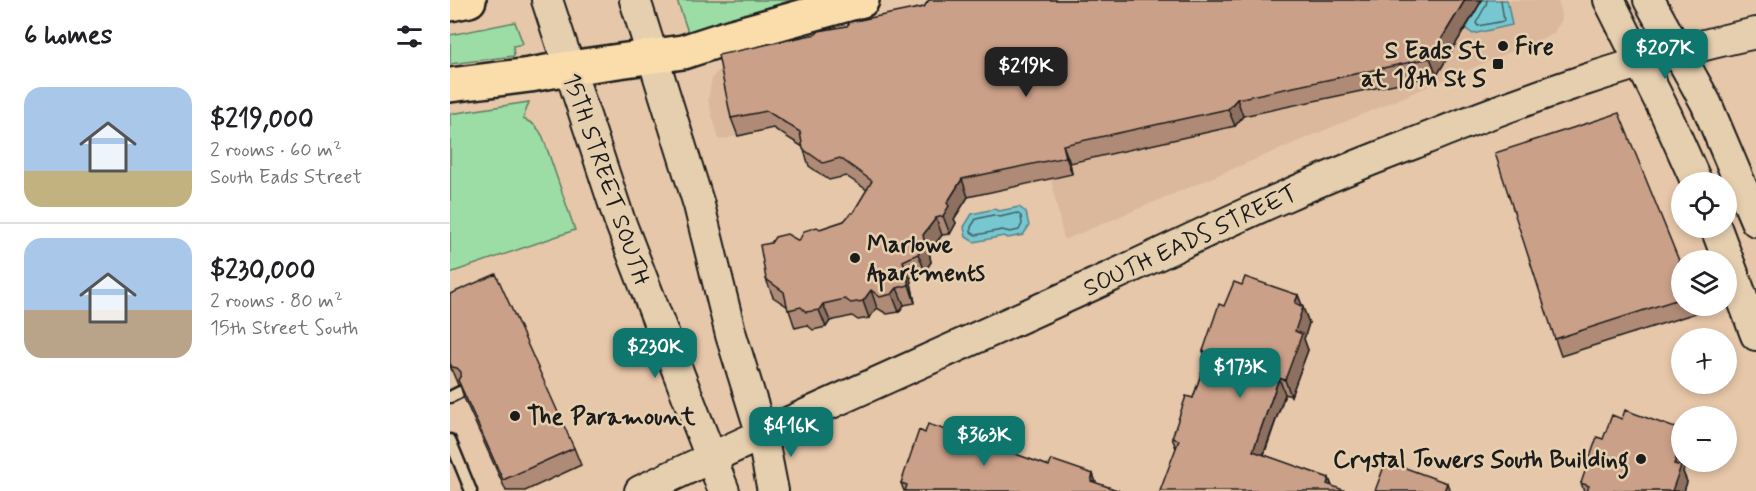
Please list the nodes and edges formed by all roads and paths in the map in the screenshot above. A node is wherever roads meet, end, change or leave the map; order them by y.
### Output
1 (469, 0) edge
2 (547, 0) edge
3 (635, 0) edge
4 (862, 0) edge
5 (1609, 0) edge
6 (1649, 0) edge
7 (450, 4) edge
8 (1756, 33) edge
9 (1677, 52) junction
10 (652, 56) junction
11 (1640, 63) junction
12 (569, 68) junction
13 (450, 85) edge
14 (1692, 172) edge
15 (1756, 221) edge
16 (1719, 248) edge
17 (1756, 334) edge
18 (762, 435) junction
19 (450, 440) edge
20 (711, 458) junction
21 (471, 491) edge
22 (640, 491) edge
23 (724, 491) edge
24 (773, 491) edge

1 - 7 highway
2 - 12 street, 15TH STREET SOUTH
3 - 10 street
4 - 10 highway
5 - 11 street
6 - 9 street
8 - 9 street, SOUTH EADS STREET
9 - 11 street, SOUTH EADS STREET
9 - 15 street
10 - 12 highway
10 - 18 street
11 - 14 street
11 - 18 street, SOUTH EADS STREET
12 - 13 highway
12 - 20 street, 15TH STREET SOUTH
16 - 17 street
18 - 20 street, SOUTH EADS STREET
18 - 24 street
19 - 21 lane
20 - 22 street, SOUTH EADS STREET
20 - 23 street, 15TH STREET SOUTH

